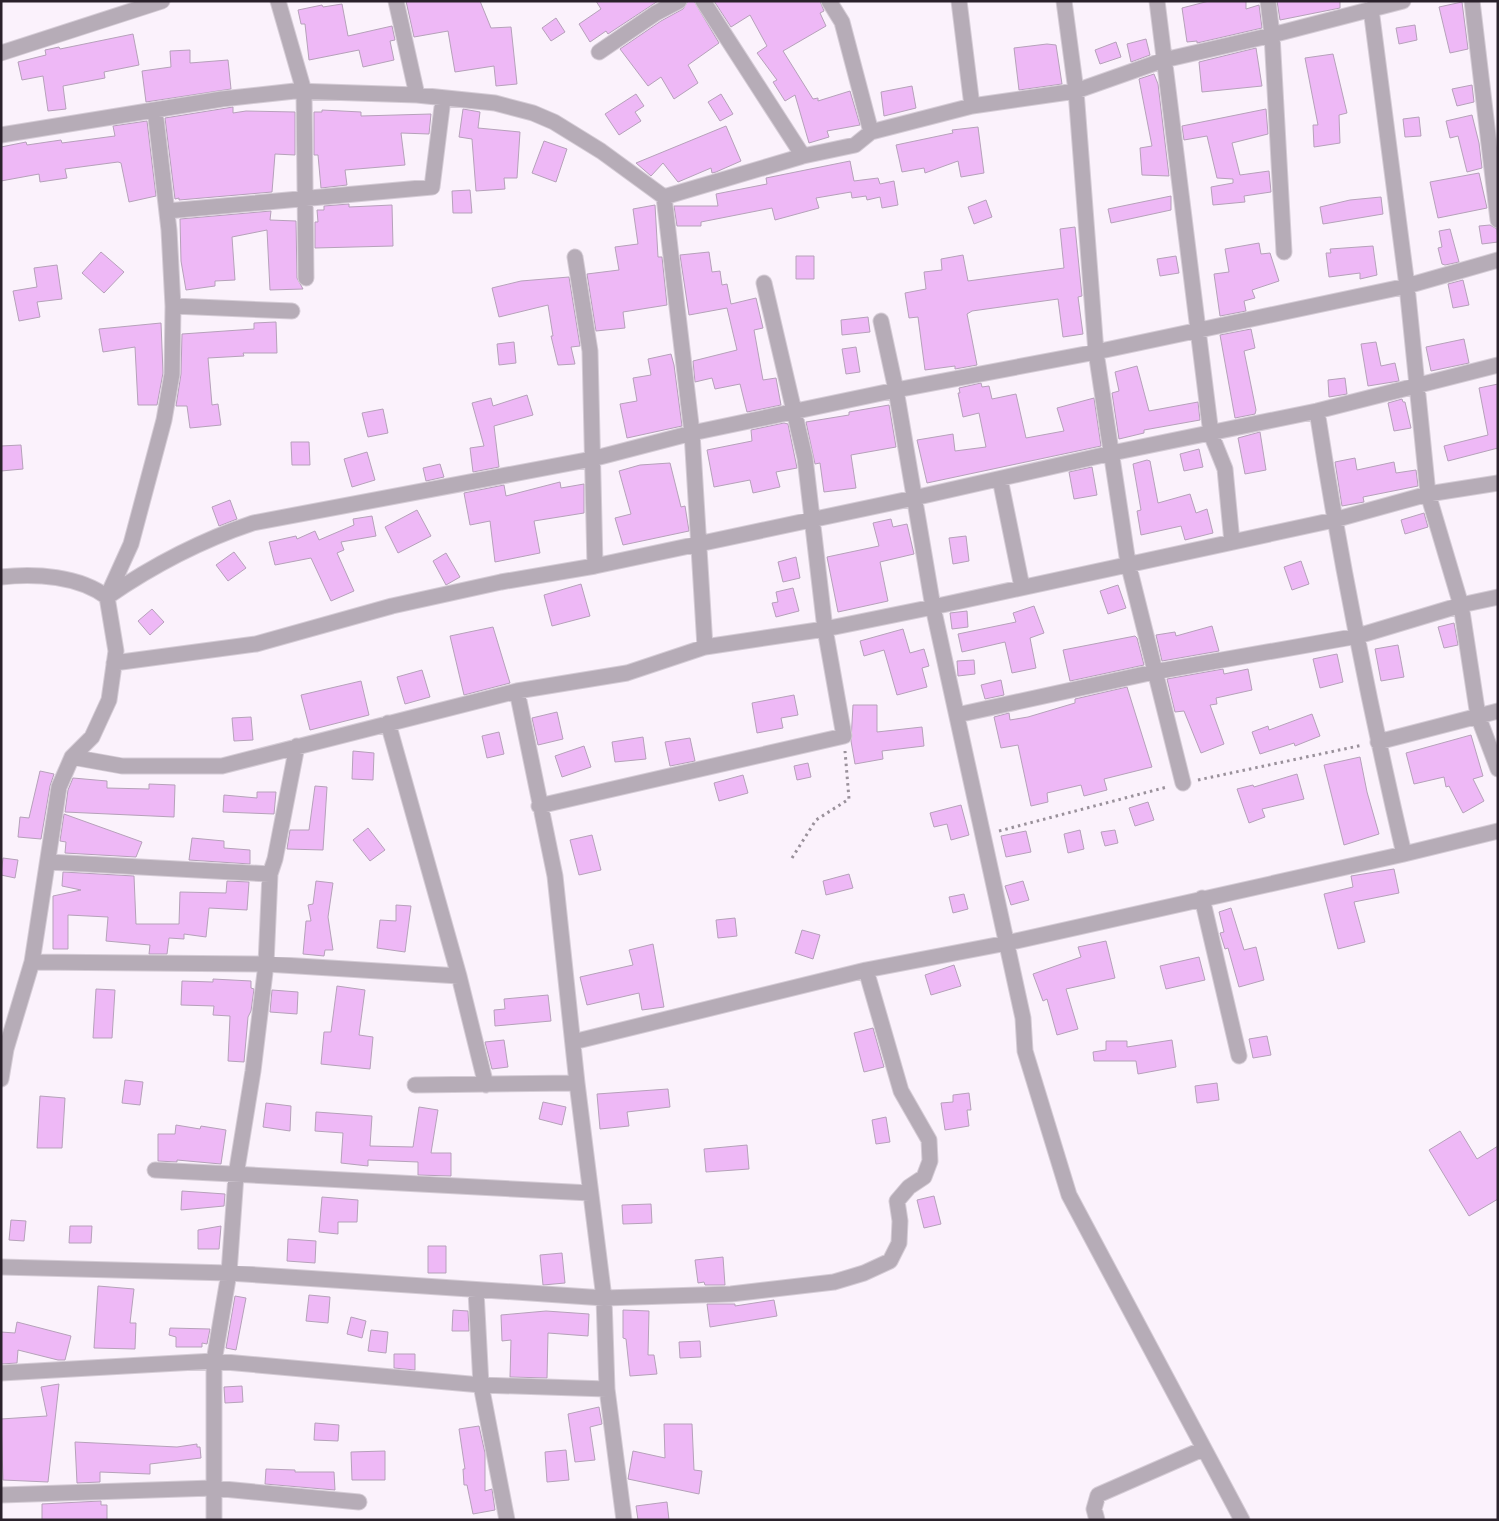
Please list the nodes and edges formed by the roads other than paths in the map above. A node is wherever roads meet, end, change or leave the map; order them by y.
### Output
1 (162, 1) edge
2 (278, 1) edge
3 (396, 1) edge
4 (679, 1) edge
5 (703, 1) edge
6 (829, 1) edge
7 (959, 1) edge
8 (1064, 1) edge
9 (1157, 1) edge
10 (1268, 1) edge
11 (1403, 1) edge
12 (1472, 1) edge
13 (1372, 9) junction
14 (1272, 35) junction
15 (599, 52) dead end
16 (1, 53) edge
17 (1164, 60) junction
18 (304, 91) junction
19 (1076, 91) junction
20 (417, 95) junction
21 (443, 99) junction
22 (972, 106) junction
23 (155, 110) junction
24 (871, 132) junction
25 (1, 135) edge
26 (803, 156) junction
27 (664, 197) junction
28 (306, 198) junction
29 (166, 212) junction
30 (1498, 220) edge
31 (1284, 252) dead end
32 (575, 257) dead end
33 (1498, 260) edge
34 (306, 278) dead end
35 (764, 283) dead end
36 (1407, 286) junction
37 (173, 306) junction
38 (292, 311) dead end
39 (880, 321) dead end
40 (1200, 330) junction
41 (1096, 352) junction
42 (1498, 365) edge
43 (1417, 385) junction
44 (896, 390) junction
45 (1317, 411) junction
46 (796, 412) junction
47 (692, 433) junction
48 (1212, 434) junction
49 (1112, 453) junction
50 (592, 459) junction
51 (1000, 479) junction
52 (1498, 483) edge
53 (1428, 494) junction
54 (914, 498) junction
55 (812, 520) junction
56 (1334, 520) junction
57 (1232, 542) junction
58 (700, 544) junction
59 (1128, 564) junction
60 (595, 566) junction
61 (1, 577) edge
62 (1022, 587) junction
63 (107, 597) junction
64 (1498, 597) edge
65 (1461, 605) junction
66 (933, 607) junction
67 (825, 629) junction
68 (1358, 636) junction
69 (705, 647) junction
70 (114, 663) junction
71 (1154, 672) junction
72 (517, 691) junction
73 (1498, 711) edge
74 (957, 715) junction
75 (1478, 716) junction
76 (388, 723) junction
77 (1378, 742) junction
78 (297, 746) junction
79 (72, 757) junction
80 (1498, 768) edge
81 (1183, 783) dead end
82 (540, 806) junction
83 (1498, 831) edge
84 (1404, 854) junction
85 (49, 862) junction
86 (270, 874) junction
87 (1202, 898) junction
88 (1007, 943) junction
89 (32, 962) junction
90 (266, 964) junction
91 (866, 970) junction
92 (459, 976) junction
93 (573, 1042) junction
94 (1239, 1056) dead end
95 (1, 1079) edge
96 (577, 1083) junction
97 (415, 1085) dead end
98 (486, 1086) junction
99 (155, 1170) dead end
100 (236, 1174) junction
101 (590, 1192) junction
102 (1, 1266) edge
103 (228, 1273) junction
104 (476, 1291) junction
105 (604, 1298) junction
106 (214, 1361) junction
107 (1, 1373) edge
108 (480, 1385) junction
109 (607, 1389) junction
110 (1203, 1448) junction
111 (213, 1488) junction
112 (1, 1495) edge
113 (359, 1502) dead end
114 (214, 1520) edge
115 (507, 1520) edge
116 (624, 1520) edge
117 (1097, 1520) edge
118 (1242, 1520) edge

1 - 16 street
2 - 18 street
3 - 20 street
4 - 15 street
5 - 26 street
6 - 24 street
7 - 22 street
8 - 19 street
9 - 17 street
10 - 14 street
11 - 13 street
12 - 30 street
13 - 14 street
13 - 36 street
14 - 17 street
14 - 31 street
17 - 19 street
17 - 40 street
18 - 20 street
18 - 23 street
18 - 28 street
19 - 22 street
19 - 41 street
20 - 21 street
21 - 27 street
21 - 28 street
22 - 24 street
23 - 25 street
23 - 29 street
24 - 26 street
26 - 27 street
27 - 47 street
28 - 29 street
28 - 34 street
29 - 37 street
32 - 50 street
33 - 36 street
35 - 46 street
36 - 40 street
36 - 43 street
37 - 38 street
37 - 63 street
39 - 44 street
40 - 41 street
40 - 48 street
41 - 44 street
41 - 49 street
42 - 43 street
43 - 45 street
43 - 53 street
44 - 46 street
44 - 54 street
45 - 48 street
45 - 56 street
46 - 47 street
46 - 55 street
47 - 50 street
47 - 58 street
48 - 49 street
48 - 57 street
49 - 51 street
49 - 59 street
50 - 60 street
50 - 63 street
51 - 54 street
51 - 62 street
52 - 53 street
53 - 56 street
53 - 65 street
54 - 55 street
54 - 66 street
55 - 58 street
55 - 67 street
56 - 57 street
56 - 68 street
57 - 59 street
58 - 60 street
58 - 69 street
59 - 62 street
59 - 71 street
60 - 70 street
61 - 63 street
62 - 66 street
63 - 70 street
64 - 65 street
65 - 68 street
65 - 75 street
66 - 67 street
66 - 74 street
67 - 69 street
67 - 82 street
68 - 71 street
68 - 77 street
69 - 72 street
70 - 79 street
71 - 74 street
71 - 81 street
72 - 76 street
72 - 82 street
73 - 75 street
74 - 88 street
75 - 77 street
75 - 80 street
76 - 78 street
76 - 92 street
77 - 84 street
78 - 79 street
78 - 86 street
79 - 85 street
82 - 93 street
83 - 84 street
84 - 87 street
85 - 86 street
85 - 89 street
86 - 90 street
87 - 88 street
87 - 94 street
88 - 91 street
88 - 110 street
89 - 90 street
89 - 95 street
90 - 92 street
90 - 100 street
91 - 93 street
91 - 105 street
92 - 98 street
93 - 96 street
96 - 98 street
96 - 101 street
97 - 98 street
99 - 100 street
100 - 101 street
100 - 103 street
101 - 105 street
102 - 103 street
103 - 104 street
103 - 106 street
104 - 105 street
104 - 108 street
105 - 109 street
106 - 107 street
106 - 108 street
106 - 111 street
108 - 109 street
108 - 115 street
109 - 116 street
110 - 117 street
110 - 118 street
111 - 112 street
111 - 113 street
111 - 114 street

